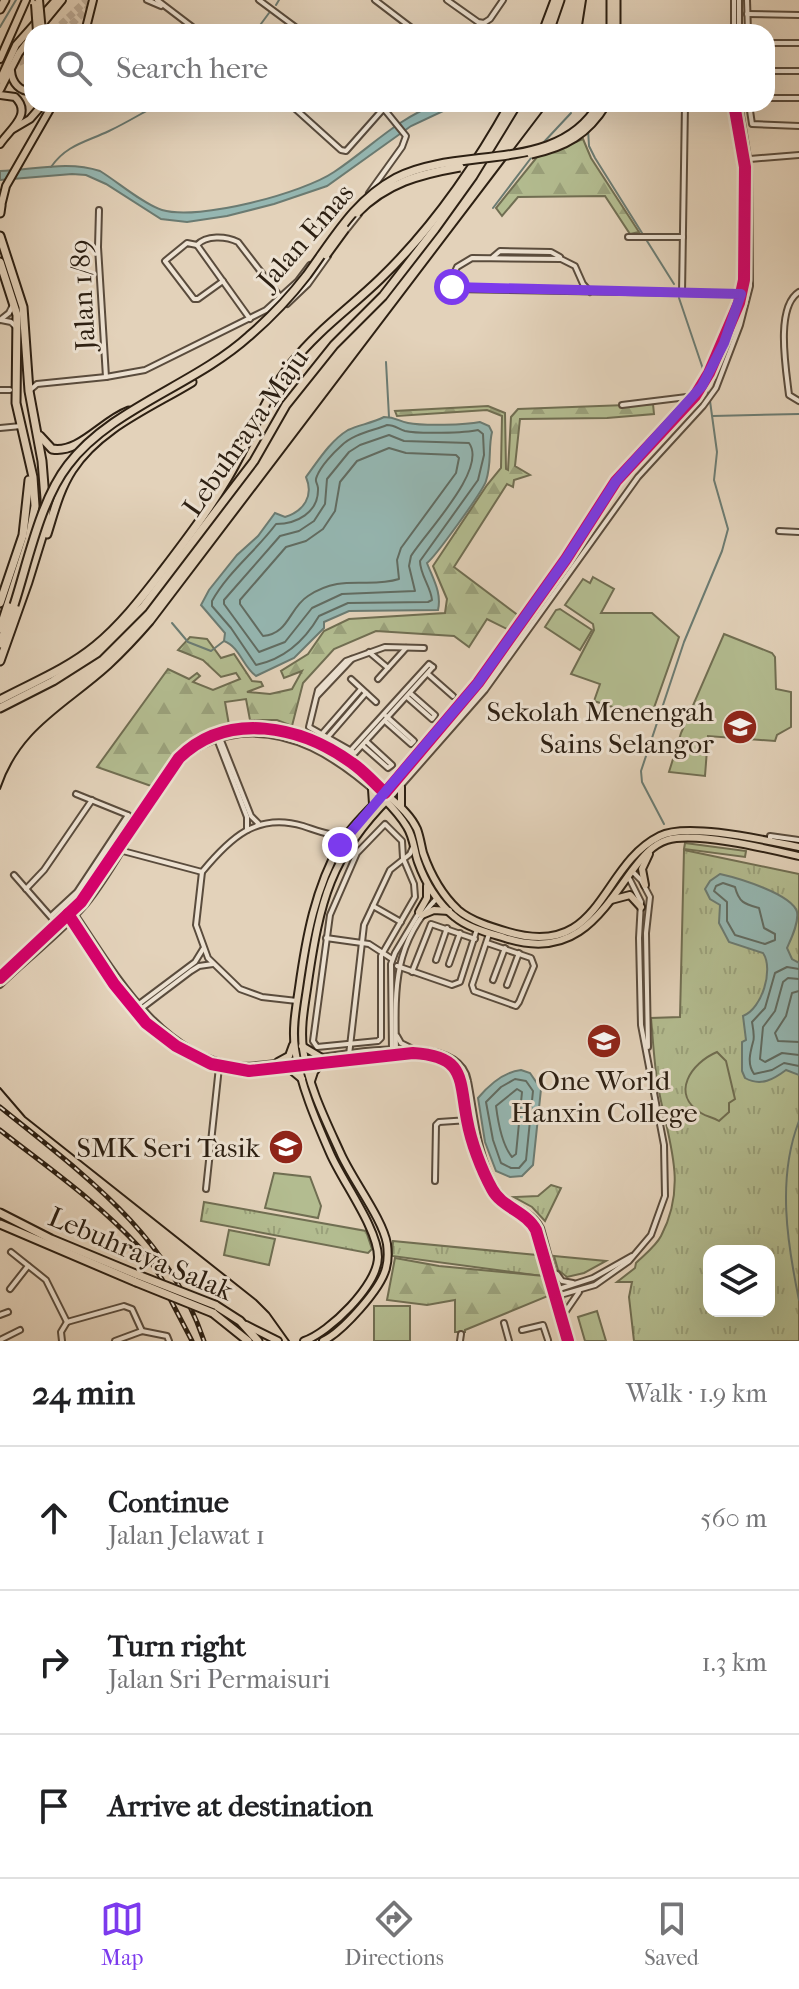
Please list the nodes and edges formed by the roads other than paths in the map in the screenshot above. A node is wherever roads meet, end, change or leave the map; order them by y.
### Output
1 (26, 0) edge
2 (39, 0) edge
3 (56, 0) edge
4 (62, 0) edge
5 (93, 0) edge
6 (147, 0) edge
7 (157, 0) edge
8 (259, 0) edge
9 (375, 0) edge
10 (447, 0) edge
11 (503, 0) edge
12 (558, 0) edge
13 (614, 0) edge
14 (736, 0) edge
15 (747, 0) edge
16 (163, 6) junction
17 (747, 14) junction
18 (799, 15) edge
19 (35, 24) edge
20 (38, 24) edge
21 (43, 24) edge
22 (87, 24) edge
23 (188, 24) edge
24 (291, 24) edge
25 (406, 24) edge
26 (549, 24) edge
27 (614, 24) edge
28 (736, 24) edge
29 (748, 24) edge
30 (24, 36) edge
31 (775, 43) edge
32 (799, 43) edge
33 (24, 47) edge
34 (0, 59) edge
35 (11, 71) junction
36 (775, 71) edge
37 (799, 71) edge
38 (0, 80) edge
39 (24, 90) edge
40 (0, 93) edge
41 (775, 98) edge
42 (799, 98) edge
43 (36, 112) edge
44 (48, 112) edge
45 (299, 112) edge
46 (377, 112) edge
47 (389, 112) edge
48 (505, 112) edge
49 (512, 112) edge
50 (594, 112) edge
51 (601, 112) edge
52 (685, 112) edge
53 (738, 112) edge
54 (749, 112) edge
55 (799, 126) edge
56 (13, 129) junction
57 (0, 144) edge
58 (799, 155) edge
59 (747, 160) junction
60 (374, 187) junction
61 (1, 210) edge
62 (99, 210) dead end
63 (0, 236) edge
64 (628, 237) dead end
65 (683, 237) junction
66 (197, 245) junction
67 (0, 262) edge
68 (581, 280) junction
69 (223, 281) junction
70 (750, 286) junction
71 (575, 291) junction
72 (590, 292) junction
73 (799, 292) edge
74 (682, 293) junction
75 (741, 294) junction
76 (281, 298) junction
77 (14, 303) junction
78 (746, 304) junction
79 (266, 310) junction
80 (250, 319) junction
81 (1, 320) edge
82 (18, 329) junction
83 (724, 343) junction
84 (732, 346) junction
85 (27, 377) junction
86 (106, 377) junction
87 (37, 384) junction
88 (0, 390) edge
89 (10, 390) dead end
90 (29, 391) junction
91 (695, 396) junction
92 (799, 401) edge
93 (144, 405) junction
94 (622, 405) dead end
95 (34, 419) junction
96 (21, 426) junction
97 (0, 428) edge
98 (29, 458) junction
99 (600, 508) junction
100 (610, 514) junction
101 (779, 531) dead end
102 (799, 532) edge
103 (27, 585) junction
104 (3, 587) edge
105 (0, 603) edge
106 (522, 621) junction
107 (532, 623) junction
108 (0, 629) edge
109 (0, 644) edge
110 (407, 647) junction
111 (424, 648) dead end
112 (369, 652) junction
113 (0, 661) edge
114 (388, 668) junction
115 (427, 673) junction
116 (54, 677) junction
117 (351, 679) dead end
118 (378, 679) dead end
119 (361, 689) junction
120 (366, 693) junction
121 (408, 695) junction
122 (453, 696) dead end
123 (0, 700) edge
124 (376, 702) dead end
125 (0, 708) edge
126 (385, 717) junction
127 (231, 736) junction
128 (218, 737) junction
129 (205, 744) junction
130 (326, 744) junction
131 (365, 744) junction
132 (350, 751) junction
133 (224, 752) junction
134 (398, 784) junction
135 (374, 786) junction
136 (76, 794) dead end
137 (386, 797) junction
138 (92, 800) junction
139 (400, 810) junction
140 (374, 811) junction
141 (128, 815) junction
142 (139, 819) junction
143 (259, 823) junction
144 (247, 830) junction
145 (351, 831) junction
146 (718, 838) junction
147 (799, 840) edge
148 (770, 841) junction
149 (127, 842) junction
150 (414, 845) junction
151 (656, 845) junction
152 (799, 847) edge
153 (118, 850) junction
154 (641, 850) junction
155 (130, 854) junction
156 (424, 855) junction
157 (799, 856) edge
158 (403, 858) junction
159 (417, 860) junction
160 (202, 872) junction
161 (422, 873) junction
162 (629, 873) junction
163 (14, 875) dead end
164 (645, 885) junction
165 (26, 889) junction
166 (436, 895) junction
167 (609, 896) junction
168 (85, 905) junction
169 (373, 906) junction
170 (646, 907) junction
171 (420, 913) junction
172 (454, 913) junction
173 (72, 914) junction
174 (51, 916) junction
175 (401, 922) junction
176 (59, 925) junction
177 (80, 925) junction
178 (316, 928) junction
179 (449, 928) junction
180 (477, 928) junction
181 (640, 928) junction
182 (460, 933) junction
183 (490, 933) junction
184 (326, 937) junction
185 (475, 939) junction
186 (519, 939) junction
187 (362, 942) junction
188 (314, 943) junction
189 (487, 943) junction
190 (203, 947) junction
191 (505, 948) junction
192 (384, 951) junction
193 (517, 952) junction
194 (436, 960) dead end
195 (394, 961) junction
196 (213, 964) junction
197 (449, 964) dead end
198 (310, 969) junction
199 (464, 970) junction
200 (412, 972) junction
201 (475, 973) junction
202 (0, 978) edge
203 (493, 980) dead end
204 (0, 985) edge
205 (507, 985) dead end
206 (132, 995) junction
207 (289, 1000) junction
208 (297, 1001) junction
209 (142, 1007) junction
210 (296, 1010) junction
211 (169, 1034) junction
212 (396, 1034) junction
213 (165, 1039) junction
214 (294, 1040) junction
215 (350, 1044) junction
216 (302, 1046) junction
217 (413, 1049) junction
218 (647, 1050) junction
219 (394, 1052) junction
220 (433, 1054) junction
221 (349, 1055) junction
222 (322, 1060) junction
223 (302, 1062) junction
224 (278, 1065) junction
225 (429, 1065) dead end
226 (219, 1067) junction
227 (249, 1068) junction
228 (307, 1081) junction
229 (470, 1120) junction
230 (435, 1181) dead end
231 (206, 1189) dead end
232 (0, 1213) edge
233 (0, 1226) edge
234 (11, 1252) dead end
235 (633, 1255) junction
236 (28, 1265) junction
237 (553, 1269) junction
238 (137, 1278) junction
239 (372, 1278) junction
240 (380, 1283) junction
241 (580, 1283) junction
242 (10, 1289) dead end
243 (580, 1290) junction
244 (557, 1293) junction
245 (214, 1309) junction
246 (8, 1312) dead end
247 (0, 1315) edge
248 (565, 1315) junction
249 (240, 1321) junction
250 (67, 1322) junction
251 (504, 1323) dead end
252 (20, 1330) dead end
253 (522, 1330) dead end
254 (142, 1331) junction
255 (461, 1334) dead end
256 (568, 1338) edge
257 (0, 1340) edge
258 (62, 1341) edge
259 (115, 1341) edge
260 (169, 1341) edge
261 (248, 1341) edge
262 (258, 1341) edge
263 (278, 1341) edge
264 (304, 1341) edge
265 (323, 1341) edge
266 (460, 1341) edge
267 (509, 1341) edge
268 (547, 1341) edge

1 - 34 main road
2 - 20 main road, bridge
3 - 19 main road
4 - 21 main road
5 - 22 main road
6 - 16 street
7 - 16 street
8 - 24 street
9 - 25 street
10 - 11 street
12 - 26 highway
13 - 27 highway
14 - 28 street
15 - 17 street
16 - 23 street
17 - 18 street
17 - 29 street
30 - 38 main road
31 - 32 street
33 - 35 main road
35 - 39 main road
35 - 40 main road
36 - 37 street
40 - 56 main road
41 - 42 street
43 - 56 main road
44 - 61 main road
45 - 46 street
47 - 60 street, Jalan Emas
48 - 116 highway, Lebuhraya Maju
49 - 116 highway, Lebuhraya Maju
50 - 93 highway, bridge
51 - 103 highway, bridge
52 - 65 street
53 - 59 street
54 - 55 street
56 - 57 main road
58 - 59 street
59 - 70 street
59 - 75 street
60 - 76 street, Jalan Emas
60 - 79 street, Jalan Emas
62 - 86 street, Jalan 1/89
63 - 85 highway
64 - 65 street
65 - 74 street
66 - 69 street
66 - 69 street
66 - 76 street
67 - 77 highway
68 - 71 street
68 - 71 street
68 - 72 street
69 - 80 street
70 - 75 street
70 - 78 street
71 - 72 street
72 - 74 street
73 - 92 street
74 - 75 street
75 - 78 street
75 - 83 street
76 - 79 street, Jalan Emas
77 - 81 street
77 - 82 highway
78 - 84 street
79 - 80 street, Jalan Emas
80 - 86 street, Jalan Emas
81 - 82 street
82 - 96 highway
83 - 84 street
83 - 91 street
84 - 100 street
85 - 87 street
85 - 90 highway
86 - 87 street, Jalan Emas
87 - 90 street
88 - 89 street
90 - 95 highway
91 - 94 street
91 - 99 street
93 - 95 highway, bridge
93 - 109 highway, bridge
95 - 103 highway
96 - 97 street
96 - 98 highway
98 - 104 highway
98 - 108 highway
99 - 100 street
99 - 106 street
100 - 107 street
101 - 102 street
103 - 113 highway
104 - 105 highway
106 - 107 street
106 - 134 street
107 - 134 street
110 - 111 street
110 - 112 street
110 - 114 street
112 - 114 street
112 - 130 street
114 - 118 street
115 - 121 street
115 - 122 street
115 - 126 street
116 - 123 highway, Lebuhraya Maju
116 - 125 highway, Lebuhraya Maju
117 - 119 street
119 - 120 street
119 - 130 street
120 - 124 street
120 - 130 street
121 - 121 street
121 - 126 street
126 - 126 street
126 - 131 street
126 - 132 street
127 - 128 street
127 - 130 street
127 - 133 street
128 - 129 street
128 - 130 street
128 - 133 street
128 - 142 street
129 - 133 street
129 - 142 street
130 - 132 street
130 - 135 street
131 - 131 street
131 - 132 street
133 - 143 street
133 - 144 street
134 - 135 street
134 - 137 street
134 - 139 main road
135 - 137 street
135 - 140 main road
136 - 138 street
137 - 139 main road
137 - 140 main road
138 - 141 street
138 - 165 street
139 - 140 main road
139 - 150 main road
139 - 156 main road
140 - 145 main road
140 - 178 main road
141 - 142 street
141 - 174 street
142 - 149 street
142 - 153 street
143 - 144 street
143 - 145 street
144 - 160 street
145 - 208 main road
146 - 148 main road
146 - 151 main road
146 - 154 main road
146 - 157 main road
147 - 148 street
148 - 152 main road
149 - 153 street
149 - 155 street
150 - 158 street
150 - 159 main road
151 - 162 main road
151 - 164 main road
153 - 155 street
153 - 168 street
153 - 173 street
154 - 162 main road
154 - 167 main road
155 - 160 street
156 - 166 main road
156 - 172 main road
158 - 159 street
158 - 169 street
158 - 175 street
158 - 184 street
159 - 161 main road
160 - 190 street
161 - 166 main road
161 - 171 main road
162 - 164 street
162 - 167 main road
162 - 170 street
163 - 165 street
164 - 170 street
165 - 174 street
166 - 171 street
166 - 172 main road
166 - 172 main road
167 - 170 main road
167 - 186 main road
168 - 173 street
168 - 177 street
169 - 175 street
169 - 187 street
170 - 181 street
170 - 181 street
170 - 218 street
171 - 172 main road
171 - 195 street
171 - 195 street
172 - 179 street
172 - 180 main road
172 - 186 main road
173 - 176 street
173 - 177 street
174 - 176 street
175 - 192 street
176 - 177 street
176 - 202 street
176 - 204 street
177 - 206 street
177 - 209 street
178 - 184 street
178 - 188 main road
179 - 182 street
179 - 194 street
179 - 200 street
180 - 183 main road
180 - 185 street
181 - 218 street
182 - 185 street
182 - 197 street
183 - 186 main road
183 - 189 street
184 - 187 street
184 - 188 street
184 - 215 street
185 - 199 street
186 - 193 street
187 - 192 street
187 - 215 street
188 - 198 main road
189 - 191 street
189 - 201 street
190 - 196 street
190 - 209 street
191 - 193 street
191 - 203 street
192 - 195 street
192 - 215 street
193 - 201 street
193 - 205 street
195 - 200 street
195 - 212 street
195 - 219 street
196 - 207 street
196 - 209 street
198 - 208 main road
198 - 216 main road
199 - 200 street
199 - 201 street
206 - 209 street
206 - 209 street
207 - 208 street
207 - 210 street
208 - 210 main road
209 - 211 street
209 - 213 street
210 - 214 main road
211 - 213 street
211 - 227 street
212 - 217 street
212 - 219 street
213 - 226 street
214 - 223 main road
214 - 224 main road
215 - 221 street
216 - 222 main road
216 - 223 main road
217 - 219 street
217 - 220 street
218 - 235 street
219 - 220 street
219 - 221 street
219 - 222 street
220 - 225 street
220 - 229 street
221 - 222 street
222 - 223 street
222 - 228 main road
223 - 224 street
223 - 228 main road
224 - 227 street
224 - 228 main road
226 - 227 street
226 - 231 street
228 - 239 main road
228 - 240 main road
229 - 230 street
229 - 237 street
229 - 244 street
232 - 238 highway, Lebuhraya Salak
233 - 238 highway, Lebuhraya Salak
234 - 236 street
235 - 241 street
235 - 243 street
236 - 242 street
236 - 250 street
237 - 241 street
237 - 244 street
238 - 245 highway, Lebuhraya Salak, bridge
239 - 240 main road
239 - 264 main road
240 - 265 main road
241 - 244 street
243 - 244 street
243 - 248 street
244 - 248 street
244 - 256 street
245 - 249 highway, Lebuhraya Salak
245 - 261 highway, Lebuhraya Salak
246 - 247 street
248 - 256 street
249 - 262 highway, Lebuhraya Salak
249 - 263 main road
250 - 254 street
250 - 258 street
251 - 267 street
252 - 257 street
253 - 268 street
254 - 259 street
254 - 260 street
255 - 266 street

